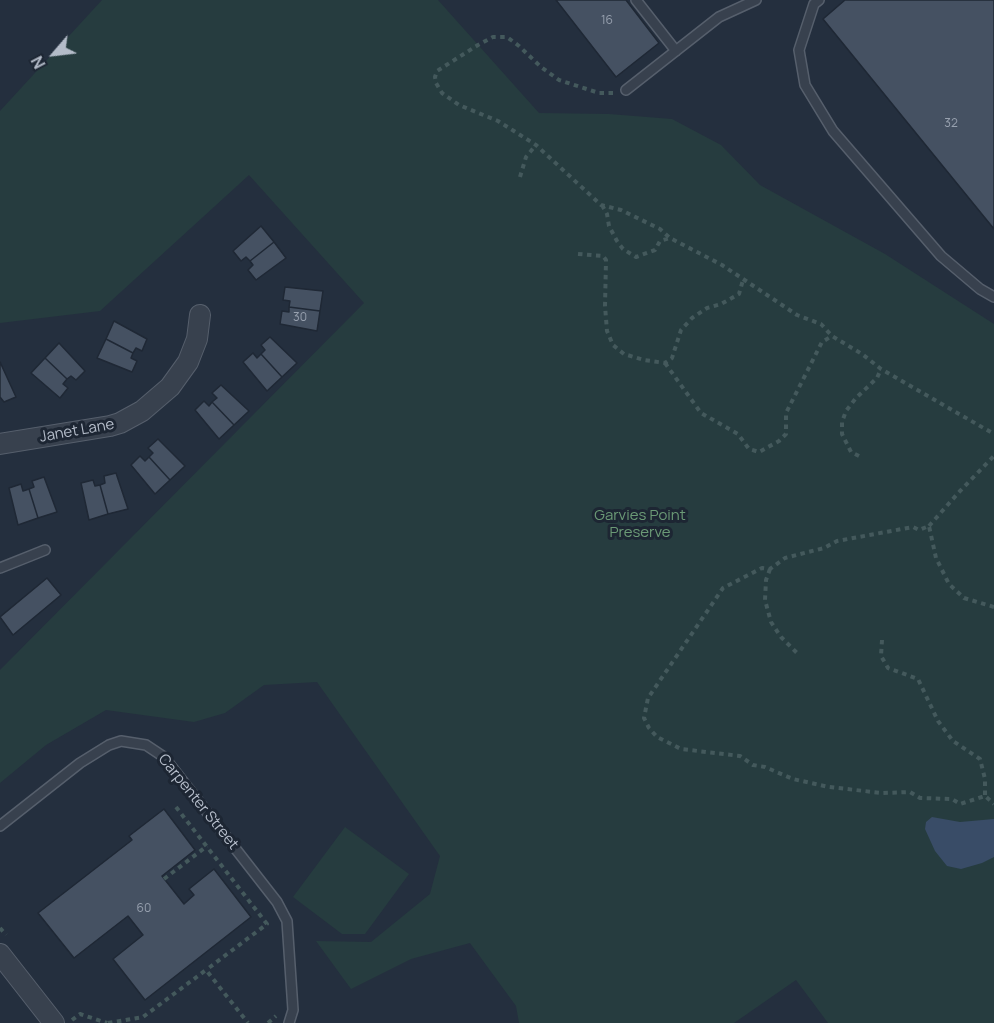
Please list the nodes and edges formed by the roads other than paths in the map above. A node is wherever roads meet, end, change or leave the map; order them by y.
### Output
1 (636, 0) edge
2 (756, 0) edge
3 (819, 0) edge
4 (676, 51) junction
5 (626, 90) road end
6 (994, 297) edge
7 (200, 315) dead end
8 (0, 444) edge
9 (45, 550) dead end
10 (0, 568) edge
11 (0, 826) edge
12 (0, 954) edge
13 (63, 1022) edge
14 (289, 1023) edge

1 - 4 lane
2 - 4 lane
3 - 6 lane
4 - 5 lane
7 - 8 street, Janet Lane
9 - 10 lane
11 - 14 lane, Carpenter Street
12 - 13 street

